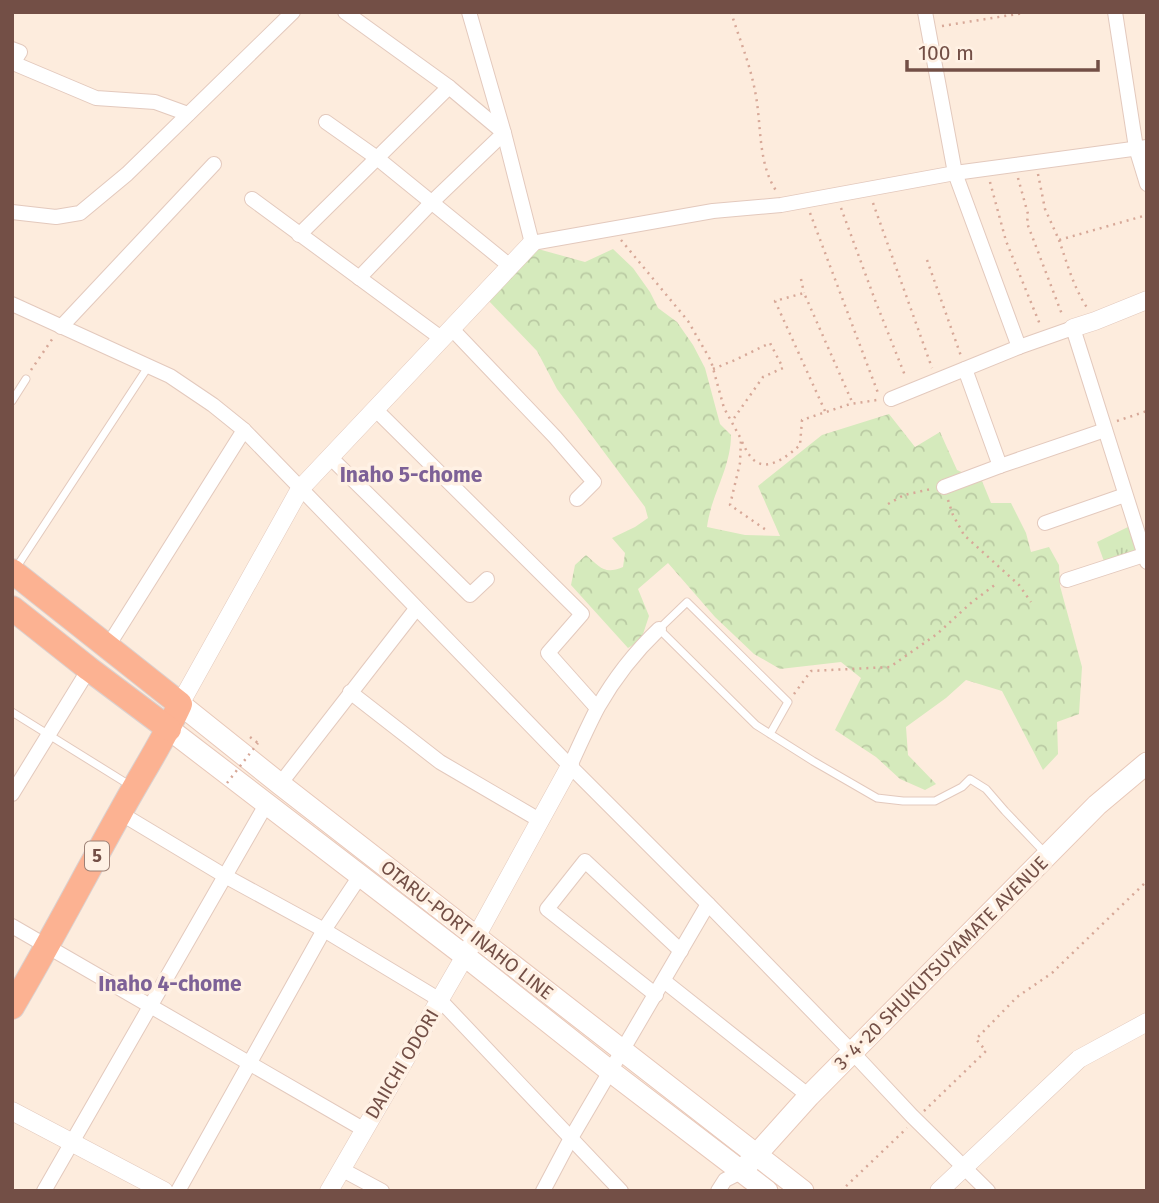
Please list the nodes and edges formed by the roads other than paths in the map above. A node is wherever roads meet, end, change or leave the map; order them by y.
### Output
1 (293, 12) edge
2 (345, 12) edge
3 (469, 12) edge
4 (925, 12) edge
5 (1115, 12) edge
6 (13, 57) edge
7 (450, 88) junction
8 (188, 114) junction
9 (326, 122) dead end
10 (504, 133) junction
11 (1141, 148) edge
12 (377, 158) junction
13 (214, 164) dead end
14 (955, 173) junction
15 (1147, 184) edge
16 (252, 199) dead end
17 (432, 202) junction
18 (12, 212) edge
19 (299, 235) junction
20 (532, 243) junction
21 (510, 265) junction
22 (359, 278) junction
23 (1147, 300) edge
24 (12, 304) edge
25 (61, 327) junction
26 (1071, 329) junction
27 (446, 333) junction
28 (1019, 347) junction
29 (148, 366) junction
30 (965, 369) junction
31 (26, 379) road end
32 (891, 399) dead end
33 (12, 401) edge
34 (375, 409) junction
35 (1104, 427) junction
36 (244, 430) junction
37 (330, 457) junction
38 (1000, 467) junction
39 (944, 487) road end
40 (300, 489) junction
41 (1125, 495) junction
42 (577, 499) dead end
43 (1045, 523) dead end
44 (1146, 557) edge
45 (13, 572) edge
46 (487, 579) dead end
47 (1067, 580) dead end
48 (12, 608) edge
49 (416, 608) junction
50 (659, 629) junction
51 (108, 646) junction
52 (89, 669) junction
53 (351, 692) junction
54 (180, 704) junction
55 (597, 708) junction
56 (12, 712) edge
57 (169, 729) junction
58 (48, 734) junction
59 (770, 734) junction
60 (1147, 763) edge
61 (570, 766) junction
62 (281, 784) junction
63 (134, 788) junction
64 (12, 794) edge
65 (267, 803) junction
66 (120, 813) junction
67 (541, 821) junction
68 (1047, 855) junction
69 (225, 876) junction
70 (360, 876) junction
71 (708, 904) junction
72 (12, 926) edge
73 (324, 930) junction
74 (476, 937) junction
75 (47, 947) junction
76 (681, 951) junction
77 (465, 956) junction
78 (664, 981) junction
79 (656, 995) junction
80 (440, 1000) junction
81 (150, 1006) junction
82 (12, 1007) edge
83 (1147, 1022) edge
84 (623, 1051) junction
85 (853, 1052) junction
86 (250, 1064) junction
87 (610, 1072) junction
88 (809, 1096) junction
89 (12, 1111) edge
90 (363, 1129) junction
91 (571, 1138) junction
92 (71, 1143) junction
93 (757, 1153) junction
94 (964, 1166) junction
95 (341, 1169) junction
96 (743, 1171) junction
97 (44, 1191) edge
98 (164, 1191) edge
99 (178, 1191) edge
100 (329, 1191) edge
101 (382, 1191) edge
102 (543, 1191) edge
103 (621, 1191) edge
104 (718, 1191) edge
105 (767, 1191) edge
106 (803, 1191) edge
107 (939, 1191) edge
108 (988, 1191) edge

1 - 8 street
2 - 7 street
3 - 10 street
4 - 14 street
5 - 11 street
6 - 8 street
7 - 10 street
7 - 12 street
8 - 18 street
9 - 12 street
10 - 17 street
10 - 20 street
11 - 14 street
11 - 15 street
12 - 17 street
12 - 19 street
13 - 25 street
14 - 20 street
14 - 28 street
16 - 19 street
17 - 21 street
17 - 22 street
19 - 22 street
20 - 21 street
21 - 27 street
22 - 27 street
23 - 26 street
24 - 25 street
25 - 29 street
26 - 28 street
26 - 35 street
27 - 34 street
27 - 42 street
28 - 30 street
29 - 36 street
29 - 45 lane
30 - 32 street
30 - 38 street
31 - 33 lane
34 - 37 street
34 - 55 street
35 - 38 street
35 - 41 street
36 - 40 street
36 - 51 street
37 - 40 street
37 - 46 street
38 - 39 street
40 - 49 street
40 - 54 street
41 - 43 street
41 - 44 street
44 - 47 street
45 - 51 highway
48 - 52 highway
49 - 53 street
49 - 61 street
50 - 55 street
50 - 59 lane
50 - 59 lane
51 - 54 highway
52 - 57 highway
52 - 58 street
53 - 62 street
53 - 67 street
54 - 57 highway, 5
54 - 62 main road, OTARU-PORT INAHO LINE
55 - 61 street
56 - 58 lane
57 - 63 highway, 5
57 - 65 main road, OTARU-PORT INAHO LINE
58 - 63 lane
58 - 64 street
59 - 68 lane
60 - 68 main road, 3･4･20 SHUKUTSUYAMATE AVENUE
61 - 67 street, DAIICHI ODORI
61 - 71 street
62 - 74 main road, OTARU-PORT INAHO LINE
63 - 66 highway, 5
65 - 69 street
65 - 70 main road, OTARU-PORT INAHO LINE
66 - 69 street
66 - 75 highway, 5
67 - 74 street, DAIICHI ODORI
68 - 85 main road, 3･4･20 SHUKUTSUYAMATE AVENUE
69 - 73 street
69 - 81 street
70 - 73 street
70 - 77 main road, OTARU-PORT INAHO LINE
71 - 76 street
71 - 85 street
72 - 75 street
73 - 80 street
73 - 86 street
74 - 77 street, DAIICHI ODORI
74 - 84 main road, OTARU-PORT INAHO LINE
75 - 81 street
75 - 82 highway, 5
76 - 78 street
76 - 79 street
77 - 80 street, DAIICHI ODORI
77 - 87 main road, OTARU-PORT INAHO LINE
78 - 79 street
78 - 88 street
79 - 84 street
80 - 90 street, DAIICHI ODORI
80 - 91 street
81 - 86 street
81 - 92 street
83 - 94 street
84 - 87 street
84 - 93 main road, OTARU-PORT INAHO LINE
85 - 88 main road, 3･4･20 SHUKUTSUYAMATE AVENUE
85 - 94 street
86 - 90 street
86 - 99 street
87 - 91 street
87 - 96 main road, OTARU-PORT INAHO LINE
88 - 93 main road, 3･4･20 SHUKUTSUYAMATE AVENUE
89 - 92 street
90 - 95 street, DAIICHI ODORI
91 - 102 street
91 - 103 street
92 - 97 street
92 - 98 street
93 - 96 main road, 3･4･20 SHUKUTSUYAMATE AVENUE
93 - 106 main road, OTARU-PORT INAHO LINE
94 - 107 street
94 - 108 street
95 - 100 street, DAIICHI ODORI
95 - 101 street
96 - 104 street
96 - 105 main road, OTARU-PORT INAHO LINE

